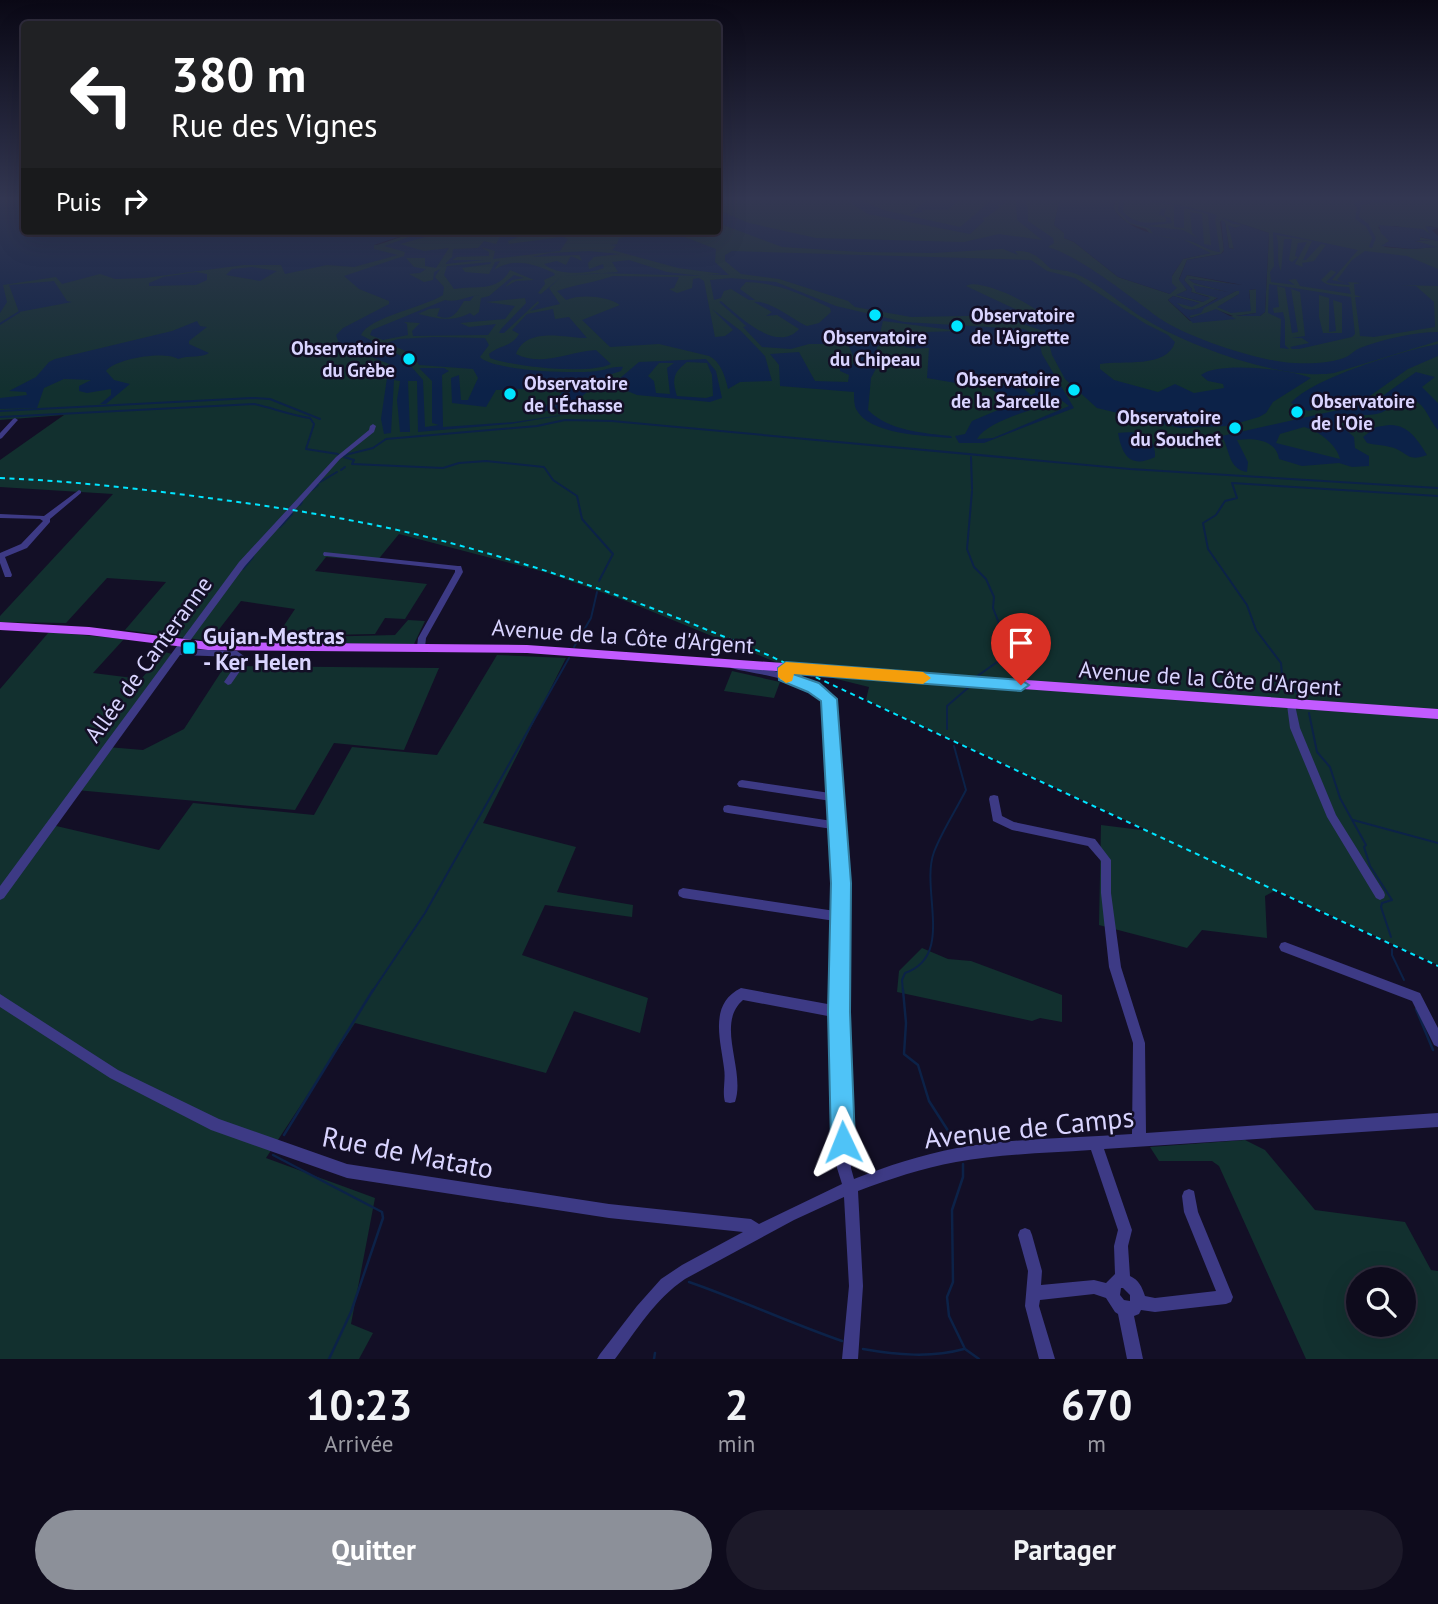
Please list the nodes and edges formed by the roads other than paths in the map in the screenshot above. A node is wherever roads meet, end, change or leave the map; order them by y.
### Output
1 (15, 420) dead end
2 (373, 426) dead end
3 (0, 437) edge
4 (341, 455) joint
5 (79, 492) dead end
6 (0, 516) edge
7 (46, 519) junction
8 (327, 554) dead end
9 (0, 555) edge
10 (8, 575) dead end
11 (0, 626) edge
12 (182, 647) junction
13 (421, 648) junction
14 (239, 650) junction
15 (781, 673) junction
16 (228, 682) dead end
17 (1291, 705) junction
18 (1438, 714) edge
19 (742, 784) dead end
20 (836, 797) junction
21 (994, 799) dead end
22 (728, 809) dead end
23 (838, 826) junction
24 (683, 893) dead end
25 (0, 895) edge
26 (1380, 895) dead end
27 (842, 917) junction
28 (1285, 947) dead end
29 (0, 1000) edge
30 (839, 1012) junction
31 (1438, 1041) edge
32 (730, 1097) dead end
33 (1438, 1120) edge
34 (1139, 1140) junction
35 (1095, 1143) junction
36 (850, 1186) junction
37 (1189, 1196) dead end
38 (757, 1232) junction
39 (1026, 1235) dead end
40 (1123, 1280) junction
41 (1112, 1292) junction
42 (1033, 1293) junction
43 (1132, 1306) junction
44 (605, 1359) edge
45 (850, 1359) edge
46 (1048, 1359) edge
47 (1135, 1359) edge

1 - 3 street
2 - 4 street
4 - 12 street, Allée de Canteranne
5 - 7 street
6 - 7 street
7 - 9 street
8 - 13 street
9 - 10 street
11 - 12 main road, Avenue de la Côte d'Argent
12 - 14 main road, Avenue de la Côte d'Argent
12 - 25 street, Allée de Canteranne
13 - 14 main road, Avenue de la Côte d'Argent
13 - 15 main road, Avenue de la Côte d'Argent
14 - 16 street
15 - 17 main road, Avenue de la Côte d'Argent
15 - 20 street
17 - 18 main road, Avenue de la Côte d'Argent
17 - 26 street
19 - 20 street
20 - 23 street
21 - 34 street
22 - 23 street
23 - 27 street
24 - 27 street
27 - 30 street
28 - 31 street
29 - 38 street, Rue de Matato
30 - 32 street
30 - 36 street
33 - 34 street, Avenue de Camps
34 - 35 street, Avenue de Camps
35 - 36 street, Avenue de Camps
35 - 40 street
36 - 38 street, Avenue de Camps
36 - 45 street
37 - 43 street
38 - 44 street, Avenue de Camps
39 - 42 street
40 - 41 street
40 - 43 street
41 - 42 street
41 - 43 street
42 - 46 street
43 - 47 street

